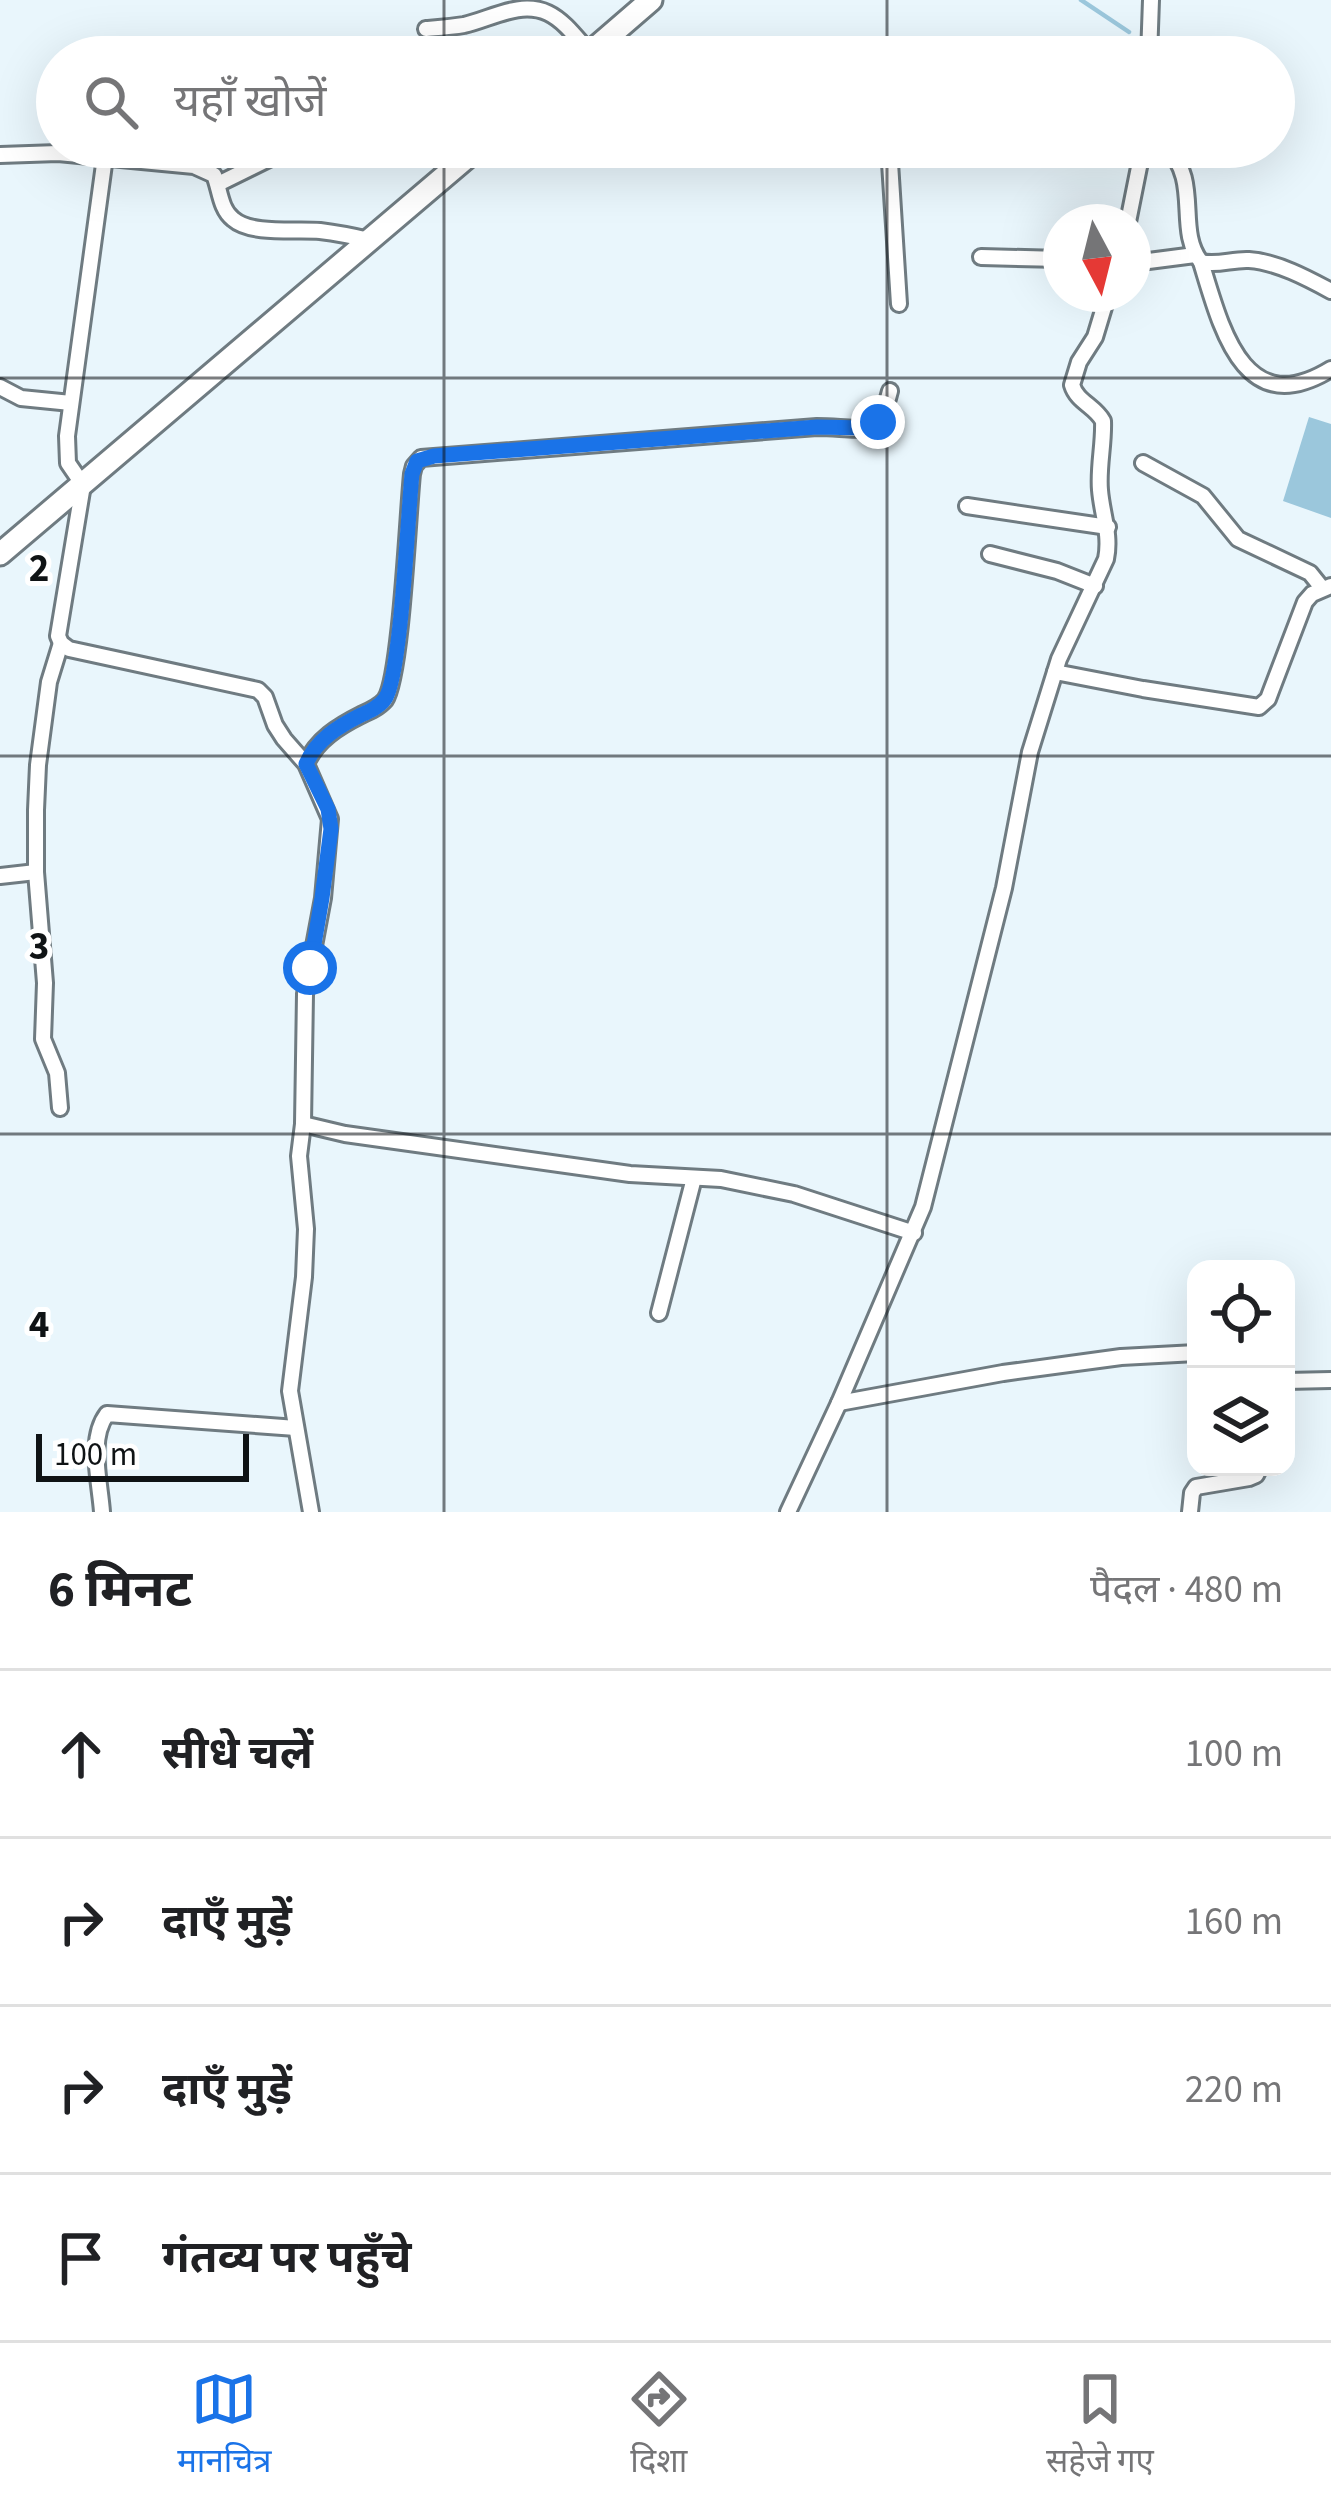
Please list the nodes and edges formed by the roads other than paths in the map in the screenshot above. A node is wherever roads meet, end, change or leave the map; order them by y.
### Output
1 (651, 0) edge
2 (1150, 0) edge
3 (426, 29) dead end
4 (572, 36) edge
5 (610, 36) edge
6 (1149, 36) edge
7 (36, 153) edge
8 (0, 154) edge
9 (103, 168) edge
10 (197, 168) edge
11 (250, 168) edge
12 (454, 168) edge
13 (890, 168) edge
14 (1139, 168) edge
15 (1182, 168) edge
16 (218, 184) junction
17 (1132, 204) edge
18 (368, 240) junction
19 (981, 257) dead end
20 (1043, 259) edge
21 (1198, 259) junction
22 (1151, 262) edge
23 (1331, 291) edge
24 (899, 304) dead end
25 (1103, 312) edge
26 (1331, 369) edge
27 (0, 387) edge
28 (890, 391) dead end
29 (70, 403) junction
30 (1143, 463) dead end
31 (82, 485) junction
32 (967, 506) dead end
33 (1108, 527) junction
34 (0, 554) edge
35 (990, 554) dead end
36 (1095, 586) junction
37 (1326, 587) edge
38 (61, 643) junction
39 (1055, 672) junction
40 (306, 764) junction
41 (36, 872) junction
42 (0, 876) edge
43 (60, 1108) dead end
44 (303, 1124) junction
45 (694, 1178) junction
46 (914, 1233) junction
47 (659, 1313) dead end
48 (1187, 1353) edge
49 (1331, 1380) edge
50 (1295, 1381) edge
51 (839, 1403) junction
52 (296, 1428) junction
53 (1254, 1476) edge
54 (102, 1512) edge
55 (311, 1512) edge
56 (788, 1512) edge
57 (1190, 1512) edge

1 - 5 main road
2 - 6 street
3 - 4 street
7 - 8 street
9 - 29 street
10 - 16 street
11 - 16 street
12 - 18 main road
13 - 24 street
14 - 17 street
15 - 21 street
16 - 18 street
18 - 31 main road
19 - 20 street
21 - 22 street
21 - 23 street
21 - 26 street
25 - 33 street
27 - 29 street
28 - 40 street
29 - 31 street
30 - 37 street
31 - 34 main road
31 - 38 street
32 - 33 street
33 - 36 street
35 - 36 street
36 - 39 street
37 - 39 street
38 - 40 street
38 - 41 street
39 - 46 street
40 - 44 street
41 - 42 street
41 - 43 street
44 - 45 street
44 - 52 street
45 - 46 street
45 - 47 street
46 - 51 street
48 - 51 street
49 - 50 street
51 - 56 street
52 - 54 street
52 - 55 street
53 - 57 street

